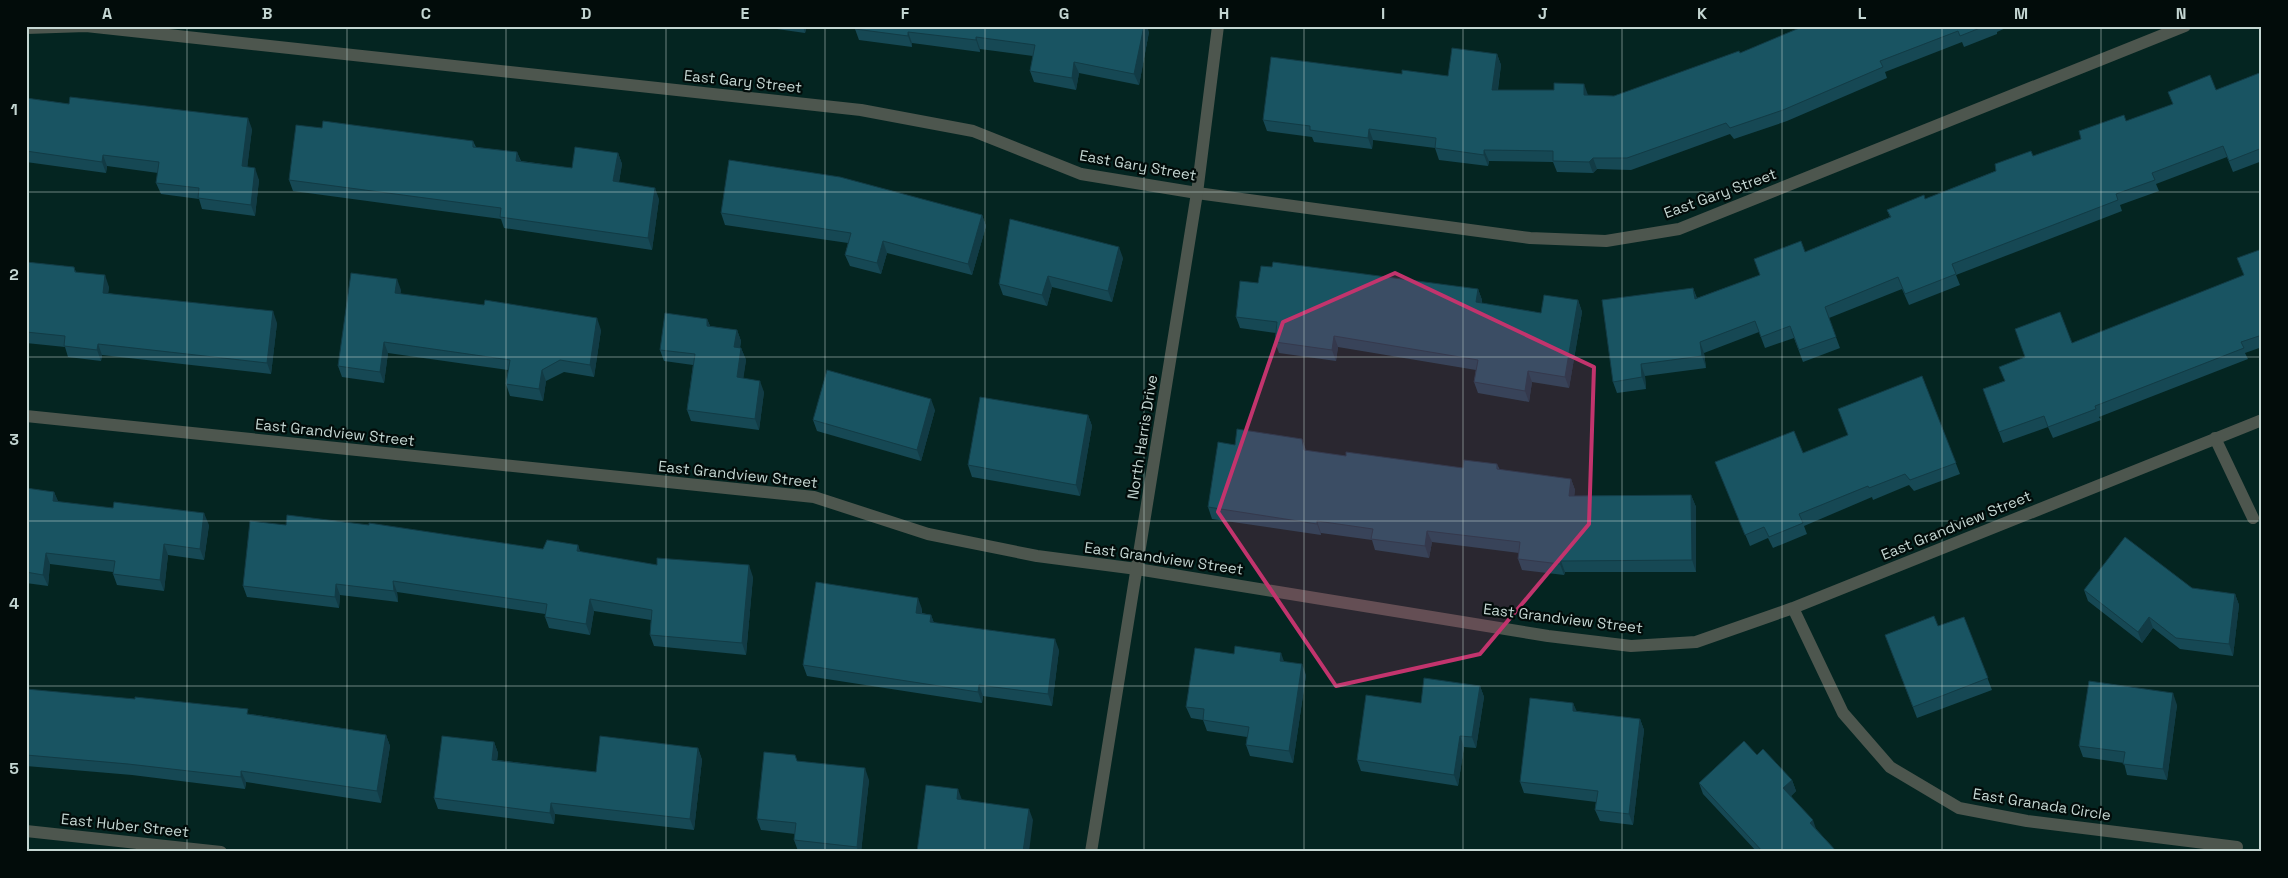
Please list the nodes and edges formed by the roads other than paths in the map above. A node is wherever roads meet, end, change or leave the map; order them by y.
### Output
1 (1218, 26) edge
2 (2185, 26) edge
3 (26, 28) edge
4 (1197, 193) junction
5 (26, 416) edge
6 (2262, 420) edge
7 (2216, 438) junction
8 (2253, 518) dead end
9 (1137, 569) junction
10 (1793, 608) junction
11 (26, 831) edge
12 (2237, 847) dead end
13 (221, 852) edge
14 (1091, 852) edge

1 - 4 street, North Harris Drive
2 - 4 street, East Gary Street
3 - 4 street, East Gary Street
4 - 9 street, North Harris Drive
5 - 9 street, East Grandview Street
6 - 7 street, East Grandview Street
7 - 8 street
7 - 10 street, East Grandview Street
9 - 10 street, East Grandview Street
9 - 14 street, North Harris Drive
10 - 12 street, East Granada Circle
11 - 13 street, East Huber Street

